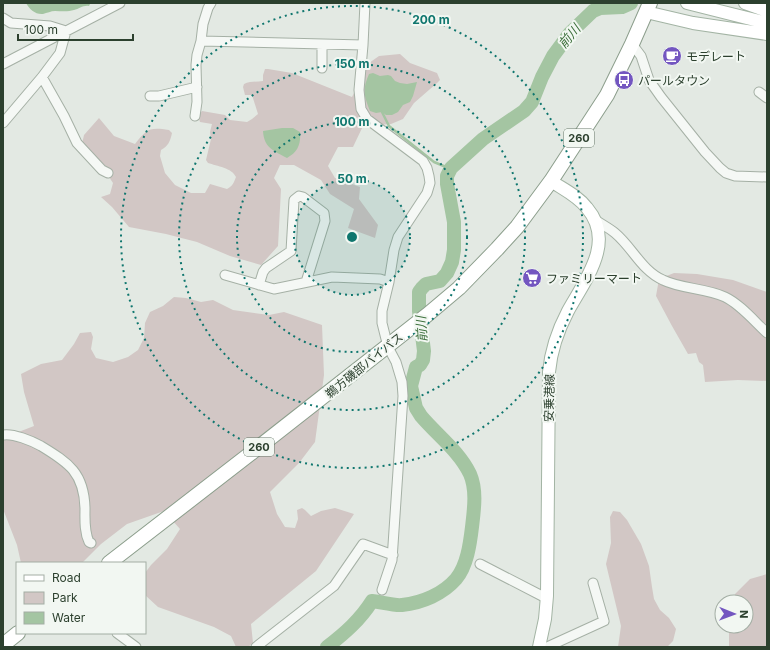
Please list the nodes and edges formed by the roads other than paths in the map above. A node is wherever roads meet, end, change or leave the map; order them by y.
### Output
1 (120, 3) edge
2 (211, 3) edge
3 (365, 3) edge
4 (687, 3) edge
5 (746, 3) edge
6 (648, 8) edge
7 (767, 11) edge
8 (3, 18) edge
9 (767, 23) edge
10 (66, 31) junction
11 (767, 34) edge
12 (201, 41) junction
13 (322, 44) junction
14 (632, 44) junction
15 (363, 45) junction
16 (3, 64) edge
17 (322, 68) dead end
18 (42, 77) junction
19 (197, 87) junction
20 (759, 92) dead end
21 (150, 96) dead end
22 (767, 98) edge
23 (195, 116) dead end
24 (3, 123) edge
25 (108, 173) dead end
26 (767, 177) edge
27 (550, 181) junction
28 (594, 219) junction
29 (225, 275) dead end
30 (306, 282) junction
31 (389, 282) junction
32 (260, 285) junction
33 (767, 333) edge
34 (388, 347) junction
35 (3, 435) edge
36 (92, 543) dead end
37 (392, 555) junction
38 (110, 562) edge
39 (480, 564) dead end
40 (593, 583) dead end
41 (382, 590) dead end
42 (546, 598) junction
43 (17, 634) edge
44 (118, 634) edge
45 (3, 645) edge
46 (136, 647) edge
47 (256, 647) edge
48 (539, 647) edge
49 (547, 647) edge

1 - 10 street
2 - 12 street
3 - 15 street
4 - 9 main road
5 - 7 main road
6 - 11 main road
6 - 14 highway, 鵜方磯部バイパス / 260
8 - 10 street
10 - 16 street
10 - 18 street
12 - 13 street
12 - 19 street
13 - 15 street
13 - 17 street
14 - 26 street
14 - 27 highway, 鵜方磯部バイパス / 260
15 - 31 street
18 - 24 street
18 - 25 street
19 - 21 street
19 - 23 street
20 - 22 street
27 - 28 main road, 安乗港線
27 - 34 highway, 鵜方磯部バイパス / 260
28 - 33 street
28 - 42 main road, 安乗港線
29 - 32 street
30 - 31 street
30 - 32 street
30 - 32 street
31 - 34 street
34 - 37 street
34 - 38 highway, 鵜方磯部バイパス / 260
35 - 36 street
37 - 41 street
37 - 47 street
39 - 42 street
40 - 49 street
42 - 48 main road, 安乗港線
43 - 45 highway
44 - 46 street

